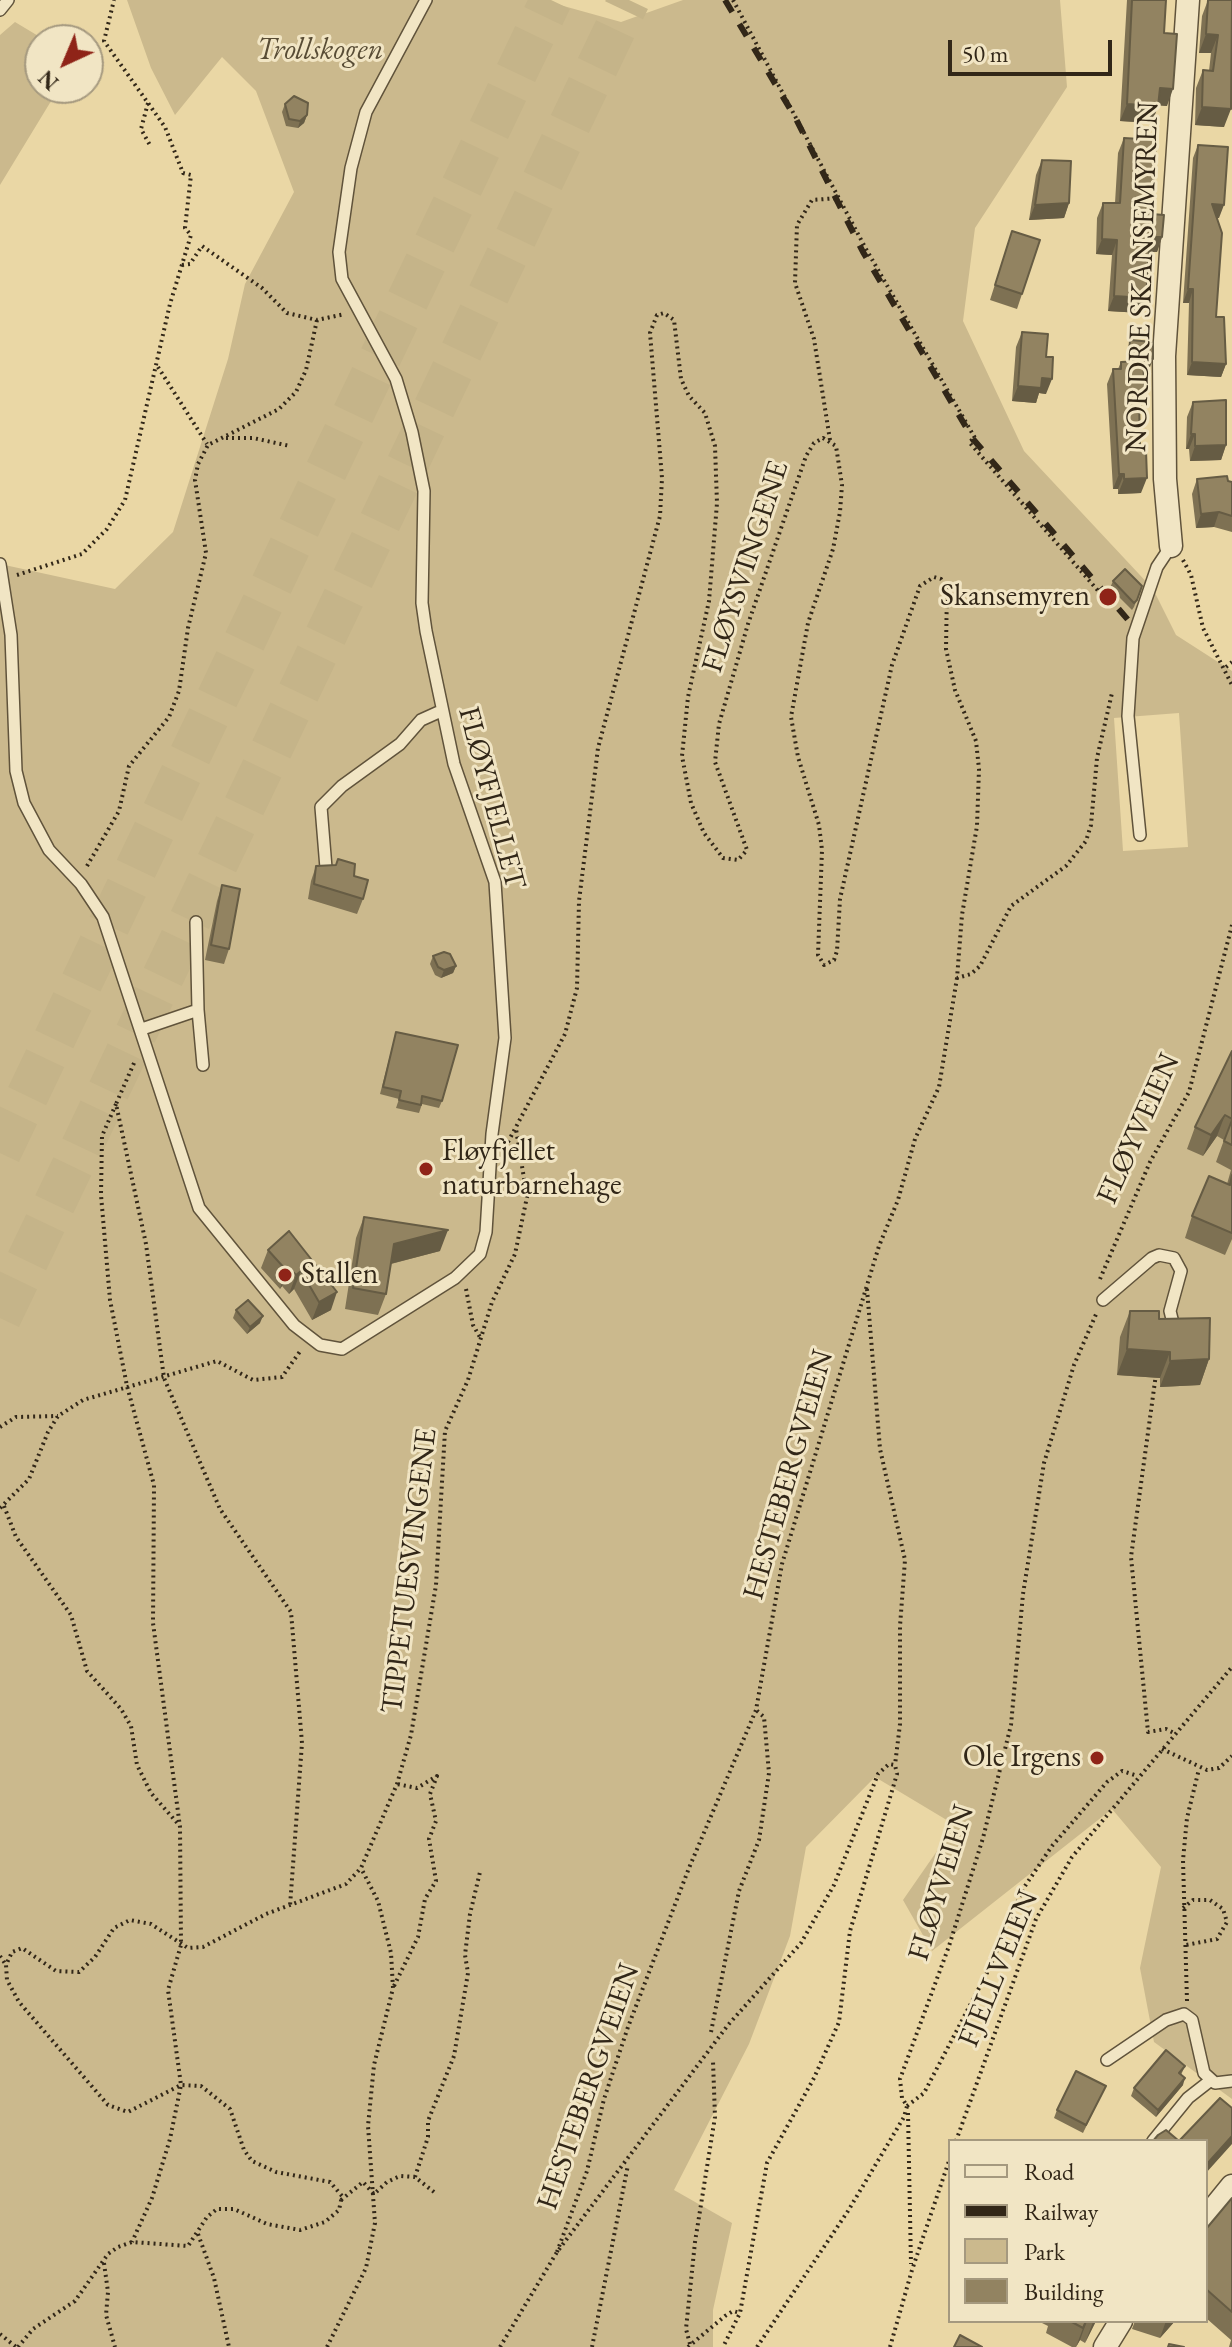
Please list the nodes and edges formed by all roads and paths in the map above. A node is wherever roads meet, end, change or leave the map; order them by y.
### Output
1 (8, 0) edge
2 (114, 0) edge
3 (426, 0) edge
4 (733, 0) edge
5 (1188, 0) edge
6 (0, 10) edge
7 (148, 103) junction
8 (151, 147) dead end
9 (839, 198) junction
10 (182, 265) junction
11 (357, 311) junction
12 (317, 320) junction
13 (157, 365) junction
14 (224, 438) junction
15 (830, 440) junction
16 (208, 445) junction
17 (290, 446) dead end
18 (1171, 546) junction
19 (0, 564) edge
20 (4, 581) junction
21 (1100, 593) dead end
22 (1232, 662) edge
23 (1226, 667) junction
24 (1232, 685) edge
25 (1114, 688) dead end
26 (441, 711) junction
27 (1140, 835) dead end
28 (326, 868) edge
29 (77, 881) junction
30 (196, 922) dead end
31 (1232, 925) edge
32 (957, 978) junction
33 (198, 1010) junction
34 (144, 1034) junction
35 (203, 1065) dead end
36 (116, 1104) junction
37 (516, 1129) junction
38 (490, 1171) junction
39 (455, 1278) junction
40 (867, 1287) junction
41 (1103, 1300) junction
42 (1191, 1335) edge
43 (308, 1338) junction
44 (481, 1339) junction
45 (1156, 1366) edge
46 (164, 1378) junction
47 (127, 1386) junction
48 (58, 1416) junction
49 (0, 1427) edge
50 (2, 1507) edge
51 (1232, 1667) edge
52 (756, 1710) junction
53 (1176, 1734) junction
54 (1162, 1749) junction
55 (1232, 1756) edge
56 (895, 1765) junction
57 (1199, 1769) junction
58 (1138, 1776) junction
59 (397, 1784) junction
60 (180, 1827) junction
61 (361, 1868) junction
62 (480, 1872) dead end
63 (290, 1906) junction
64 (1183, 1908) junction
65 (181, 1945) junction
66 (1185, 1946) junction
67 (0, 1956) edge
68 (6, 1965) junction
69 (393, 1988) junction
70 (1189, 2015) junction
71 (711, 2032) dead end
72 (1107, 2060) dead end
73 (713, 2061) dead end
74 (1211, 2080) junction
75 (1232, 2081) edge
76 (181, 2085) junction
77 (907, 2106) junction
78 (957, 2139) edge
79 (1155, 2139) edge
80 (628, 2162) junction
81 (948, 2164) edge
82 (415, 2177) junction
83 (1232, 2186) edge
84 (434, 2192) dead end
85 (374, 2194) junction
86 (341, 2200) junction
87 (1208, 2216) edge
88 (198, 2234) junction
89 (132, 2242) junction
90 (557, 2252) junction
91 (104, 2261) junction
92 (912, 2270) junction
93 (740, 2313) junction
94 (1120, 2323) edge
95 (0, 2334) edge
96 (689, 2346) edge
97 (17, 2347) edge
98 (115, 2347) edge
99 (229, 2347) edge
100 (327, 2347) edge
101 (500, 2347) edge
102 (592, 2347) edge
103 (723, 2347) edge
104 (757, 2347) edge
105 (890, 2347) edge
106 (1105, 2347) edge

1 - 6 lane
2 - 7 path
3 - 11 lane, FLØYFJELLET
4 - 9 path
5 - 18 street, NORDRE SKANSEMYREN
7 - 8 path
7 - 10 path
9 - 15 path
9 - 21 path
10 - 12 path
10 - 13 path
11 - 12 path
11 - 26 lane, FLØYFJELLET
12 - 14 path
13 - 16 path
13 - 20 path
14 - 16 path
14 - 17 path
15 - 32 path, FLØYSVINGENE
15 - 37 path, FLØYSVINGENE
16 - 29 path
18 - 23 path
18 - 27 lane
19 - 20 lane
20 - 29 lane
22 - 23 path
23 - 24 path
25 - 32 path
26 - 28 lane
26 - 38 lane, FLØYFJELLET
29 - 34 lane
30 - 33 lane
31 - 41 path, FLØYVEIEN
32 - 40 path, HESTEBERGVEIEN
33 - 34 lane
33 - 35 lane
34 - 36 path
34 - 43 lane
36 - 46 path
36 - 47 path
37 - 38 path, FLØYSVINGENE
37 - 44 path, TIPPETUESVINGENE
38 - 39 lane, FLØYFJELLET
39 - 43 lane, FLØYFJELLET
39 - 44 path
40 - 52 path, HESTEBERGVEIEN
40 - 56 path
41 - 42 lane
41 - 77 path, FLØYVEIEN
43 - 46 path
44 - 59 path, TIPPETUESVINGENE
45 - 53 path
46 - 47 path
46 - 63 path
47 - 48 path
47 - 60 path
48 - 49 path
48 - 50 path
50 - 60 path
51 - 53 path, FJELLVEIEN
52 - 71 path
52 - 90 path, HESTEBERGVEIEN
53 - 54 path, FJELLVEIEN
54 - 57 path
54 - 58 path, FJELLVEIEN
55 - 57 path
56 - 80 path
56 - 93 path
57 - 64 path
58 - 77 path
58 - 78 path, FJELLVEIEN
59 - 61 path, TIPPETUESVINGENE
59 - 69 path
60 - 65 path
61 - 63 path
61 - 69 path
62 - 82 path
63 - 65 path
64 - 66 path
64 - 66 path
65 - 68 path
65 - 76 path
66 - 70 path
67 - 68 path
68 - 76 path
69 - 85 path
70 - 72 lane
70 - 74 lane
73 - 96 path
74 - 75 lane
74 - 79 lane
76 - 86 path
76 - 89 path
77 - 92 path, FLØYVEIEN
77 - 104 path
80 - 90 path
80 - 102 path
81 - 92 path
82 - 84 path
82 - 85 path
83 - 87 street
85 - 86 path
85 - 100 path
86 - 88 path
88 - 89 path
88 - 99 path
89 - 91 path
90 - 101 path
91 - 97 path
91 - 98 path
92 - 105 path
93 - 96 path
93 - 103 path
94 - 106 street
95 - 97 path

